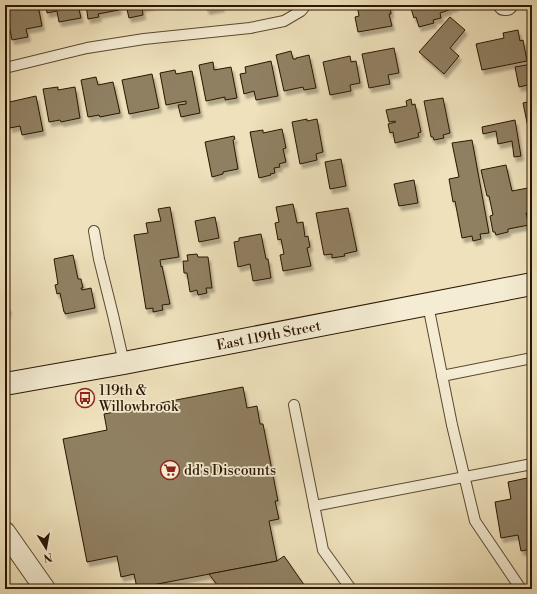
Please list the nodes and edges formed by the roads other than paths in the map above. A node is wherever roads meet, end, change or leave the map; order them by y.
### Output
1 (306, 5) edge
2 (5, 68) edge
3 (94, 231) dead end
4 (532, 284) edge
5 (428, 305) junction
6 (532, 358) edge
7 (124, 363) junction
8 (442, 376) junction
9 (5, 384) edge
10 (294, 405) dead end
11 (532, 464) edge
12 (465, 476) junction
13 (314, 506) junction
14 (5, 532) edge
15 (45, 589) edge
16 (352, 589) edge
17 (521, 589) edge

1 - 2 lane
3 - 7 lane
4 - 5 street, East 119th Street
5 - 7 street, East 119th Street
5 - 8 lane
6 - 8 lane
7 - 9 street, East 119th Street
8 - 12 lane
10 - 13 lane
11 - 12 lane
12 - 13 lane
12 - 17 lane
13 - 16 lane
14 - 15 street

